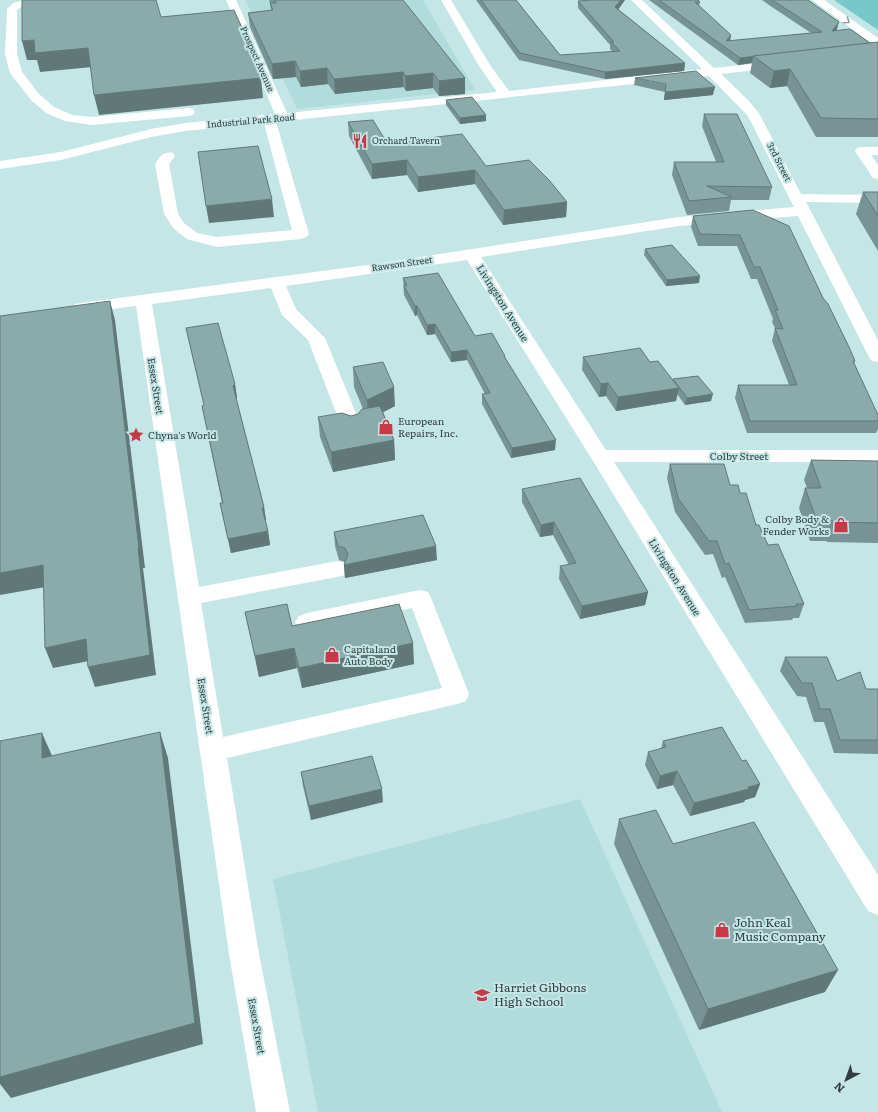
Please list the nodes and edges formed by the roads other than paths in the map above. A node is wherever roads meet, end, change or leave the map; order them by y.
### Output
1 (34, 0) edge
2 (231, 0) edge
3 (446, 0) edge
4 (636, 0) edge
5 (817, 0) edge
6 (878, 43) edge
7 (790, 63) edge
8 (485, 66) junction
9 (712, 72) junction
10 (505, 76) dead end
11 (519, 81) dead end
12 (569, 88) junction
13 (504, 94) junction
14 (277, 103) junction
15 (261, 105) dead end
16 (198, 112) dead end
17 (283, 118) junction
18 (269, 119) junction
19 (878, 151) edge
20 (168, 156) dead end
21 (0, 165) edge
22 (878, 175) edge
23 (878, 198) edge
24 (800, 204) junction
25 (471, 254) junction
26 (276, 281) junction
27 (143, 300) junction
28 (68, 310) edge
29 (857, 316) junction
30 (878, 316) edge
31 (878, 357) edge
32 (352, 428) edge
33 (600, 456) junction
34 (878, 456) edge
35 (337, 569) dead end
36 (189, 597) junction
37 (307, 622) edge
38 (213, 750) junction
39 (878, 901) edge
40 (273, 1112) edge

1 - 16 street
2 - 14 street, Prospect Avenue
3 - 8 street
4 - 9 street, 3rd Street
5 -> 6 street
7 - 9 street
8 - 10 street
8 - 13 street
9 - 12 street
9 - 24 street, 3rd Street
11 - 12 street
12 - 13 street, Industrial Park Road
13 - 17 street, Industrial Park Road
14 - 15 street
14 - 17 street, Prospect Avenue
17 - 18 street, Industrial Park Road
18 - 20 street
18 - 21 street, Industrial Park Road
19 - 22 street
23 - 24 street, Rawson Street
24 - 25 street, Rawson Street
24 - 29 street, 3rd Street
25 - 26 street, Rawson Street
25 - 33 street, Livingston Avenue
26 - 27 street, Rawson Street
26 - 32 street
27 - 28 street, Rawson Street
27 - 36 street, Essex Street
29 - 30 street
29 - 31 street, 3rd Street
33 - 34 street, Colby Street
33 - 39 street, Livingston Avenue
35 - 36 street
36 - 38 street, Essex Street
37 - 38 street
38 - 40 street, Essex Street

